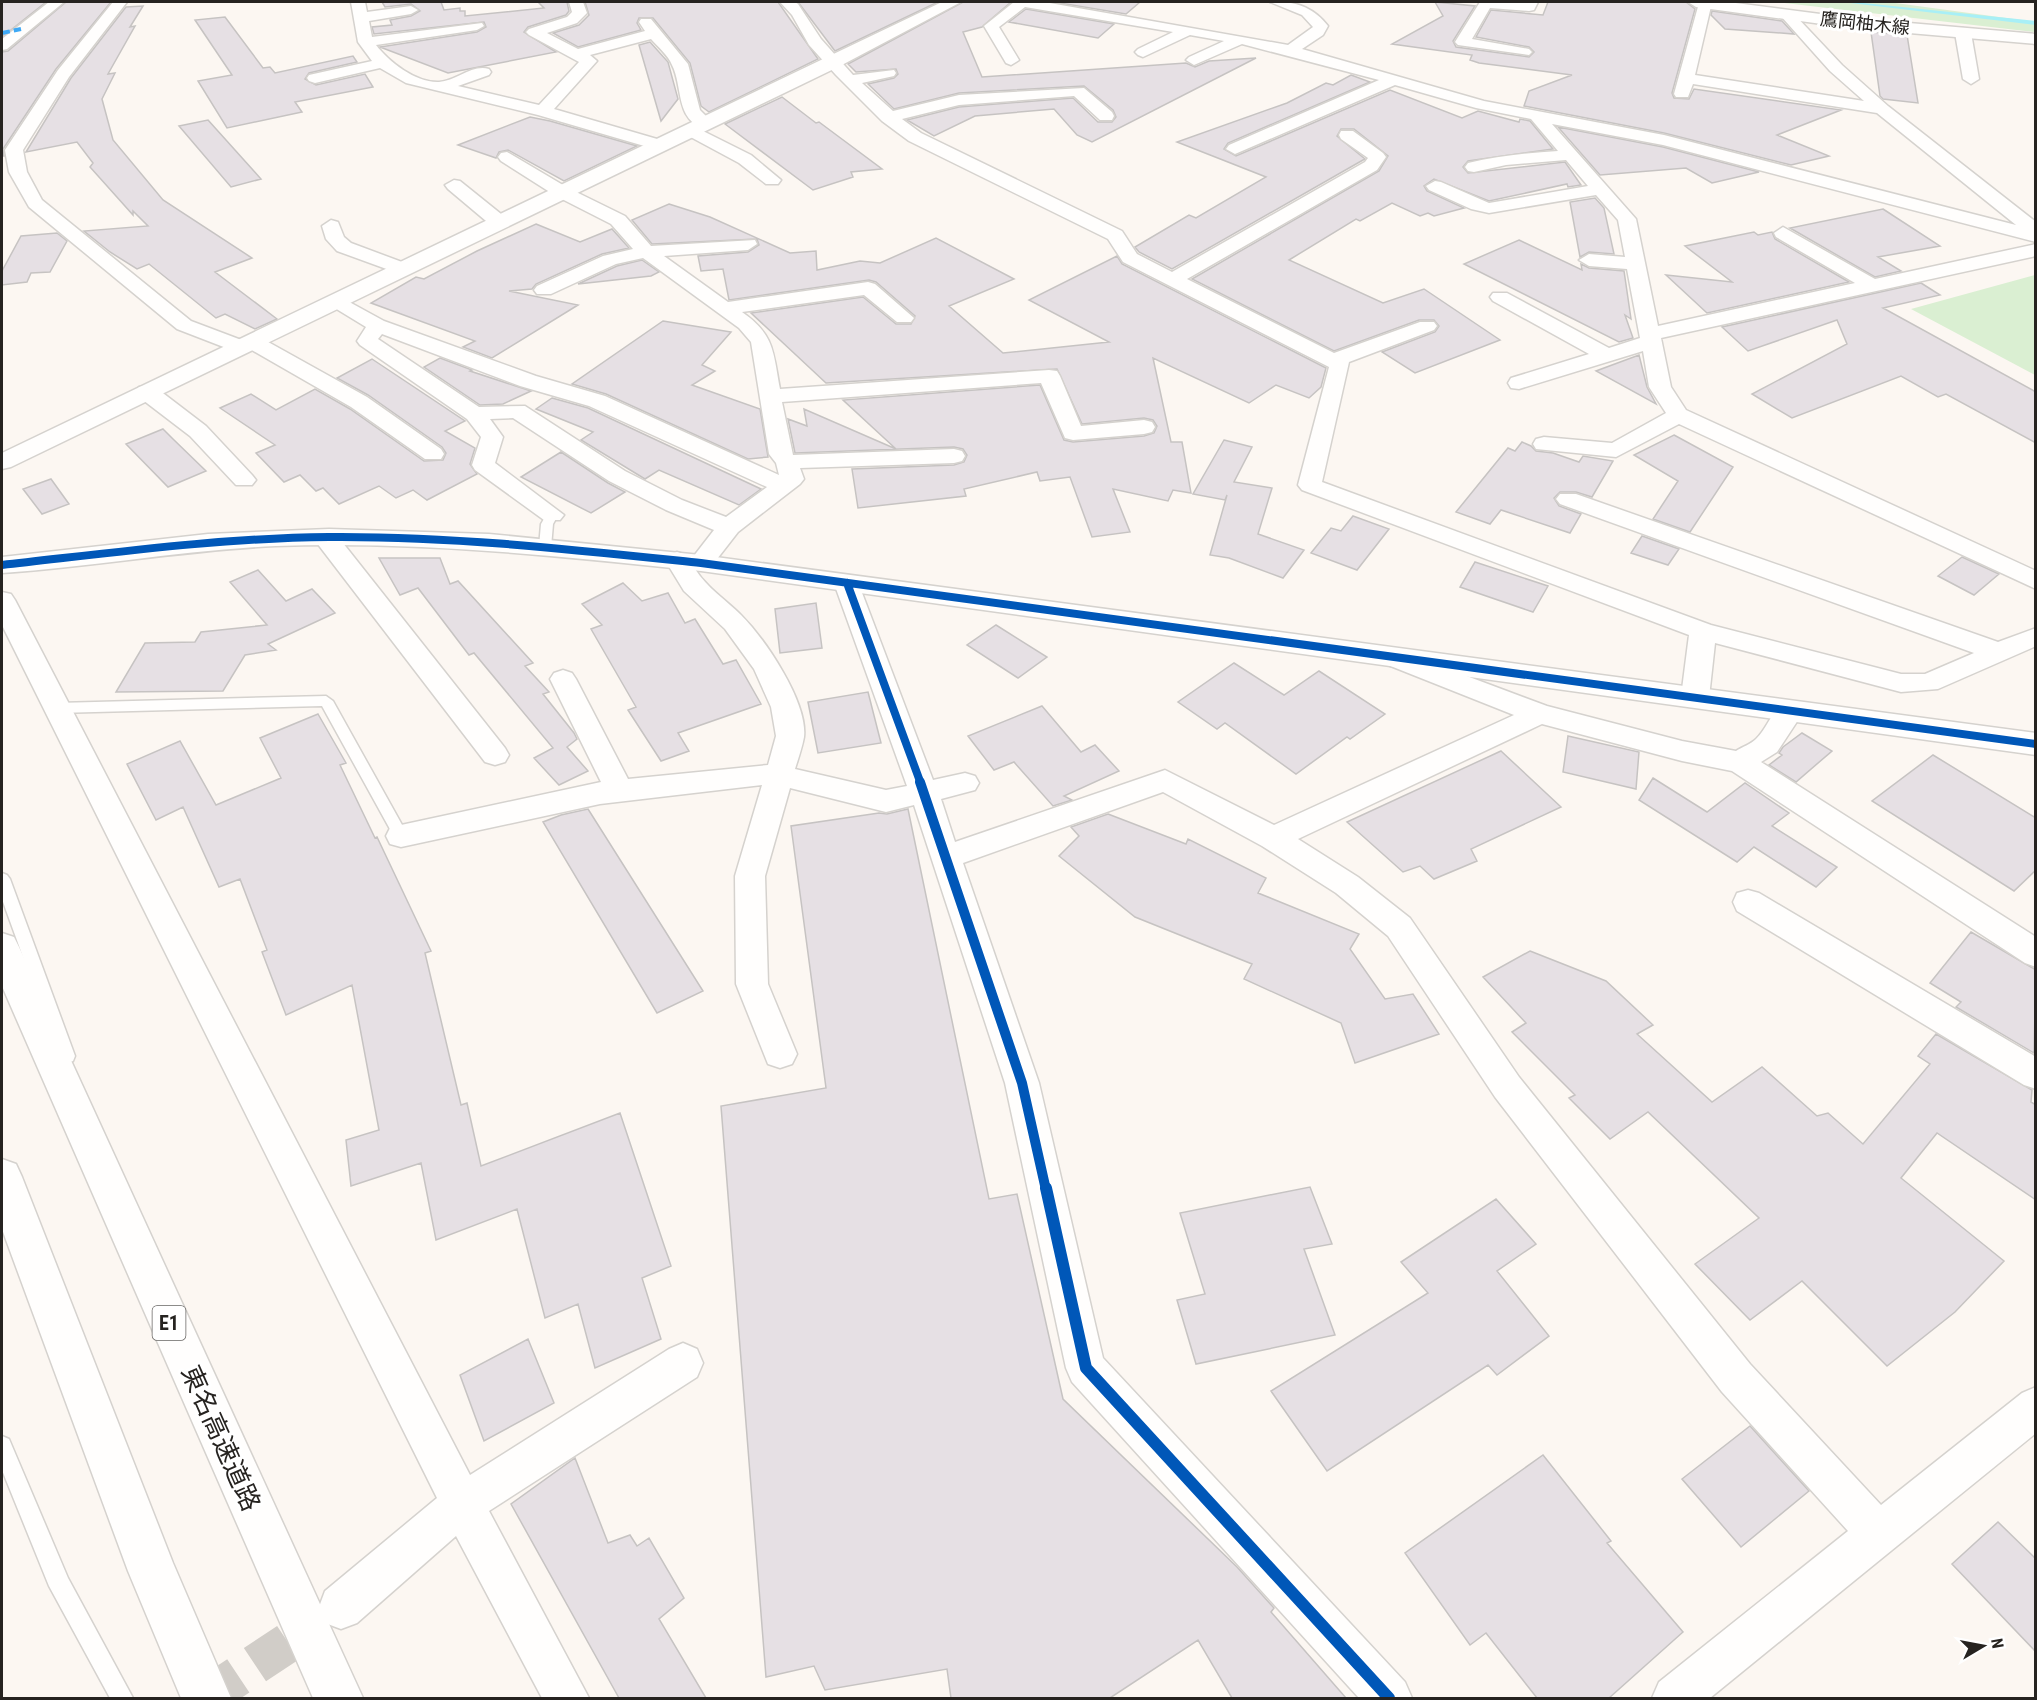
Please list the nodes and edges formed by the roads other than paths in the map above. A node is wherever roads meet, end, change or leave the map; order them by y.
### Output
1 (57, 2) edge
2 (120, 2) edge
3 (358, 2) edge
4 (576, 2) edge
5 (787, 2) edge
6 (953, 2) edge
7 (1022, 2) edge
8 (1277, 2) edge
9 (1531, 2) edge
10 (1701, 2) edge
11 (411, 10) dead end
12 (1787, 15) junction
13 (360, 18) junction
14 (477, 27) dead end
15 (1189, 30) junction
16 (1964, 33) junction
17 (1240, 39) junction
18 (2036, 39) edge
19 (366, 42) junction
20 (2, 46) edge
21 (1290, 50) junction
22 (1143, 52) dead end
23 (1524, 52) dead end
24 (577, 54) junction
25 (1011, 60) dead end
26 (1194, 60) dead end
27 (834, 62) junction
28 (382, 63) junction
29 (483, 72) dead end
30 (888, 73) dead end
31 (315, 78) dead end
32 (1971, 79) dead end
33 (850, 80) junction
34 (1393, 80) junction
35 (439, 87) junction
36 (1882, 109) junction
37 (543, 111) junction
38 (1535, 114) junction
39 (1106, 116) dead end
40 (888, 117) junction
41 (698, 126) junction
42 (1347, 135) dead end
43 (658, 145) junction
44 (1235, 149) dead end
45 (8, 152) edge
46 (1568, 155) junction
47 (507, 157) dead end
48 (1474, 167) dead end
49 (772, 180) dead end
50 (454, 185) dead end
51 (1435, 186) dead end
52 (1600, 189) junction
53 (562, 192) junction
54 (499, 222) junction
55 (331, 226) dead end
56 (1783, 233) dead end
57 (2036, 234) edge
58 (748, 244) dead end
59 (2036, 250) edge
60 (646, 252) junction
61 (1589, 260) dead end
62 (1636, 264) junction
63 (403, 269) junction
64 (1173, 279) junction
65 (1873, 286) junction
66 (544, 290) dead end
67 (1500, 297) dead end
68 (335, 302) junction
69 (725, 308) junction
70 (904, 318) dead end
71 (377, 325) junction
72 (1427, 326) dead end
73 (1650, 338) junction
74 (247, 344) junction
75 (1606, 356) junction
76 (1334, 360) junction
77 (1519, 383) dead end
78 (147, 392) junction
79 (771, 396) junction
80 (475, 414) junction
81 (1678, 415) junction
82 (1144, 428) dead end
83 (1544, 444) dead end
84 (433, 454) dead end
85 (954, 456) dead end
86 (2, 462) edge
87 (785, 473) junction
88 (244, 480) dead end
89 (1568, 499) dead end
90 (552, 515) joint
91 (729, 527) junction
92 (326, 538) junction
93 (545, 547) junction
94 (689, 562) junction
95 (2, 565) edge
96 (2036, 581) edge
97 (847, 582) junction
98 (2, 600) edge
99 (1703, 631) junction
100 (2036, 636) edge
101 (1998, 652) junction
102 (1387, 655) junction
103 (563, 679) dead end
104 (1695, 697) junction
105 (57, 708) junction
106 (1790, 711) junction
107 (1540, 714) junction
108 (2036, 744) edge
109 (495, 755) dead end
110 (1740, 762) junction
111 (778, 775) junction
112 (965, 783) dead end
113 (621, 790) junction
114 (924, 793) junction
115 (401, 836) joint
116 (1273, 838) junction
117 (946, 857) junction
118 (2, 879) edge
119 (1748, 902) dead end
120 (2, 947) edge
121 (2036, 954) edge
122 (780, 1054) dead end
123 (2036, 1075) edge
124 (2, 1177) edge
125 (126, 1227) junction
126 (683, 1364) dead end
127 (2036, 1407) edge
128 (2, 1446) edge
129 (462, 1504) junction
130 (1878, 1532) junction
131 (341, 1607) tunnel mouth
132 (122, 1698) edge
133 (206, 1698) edge
134 (338, 1698) edge
135 (566, 1698) edge
136 (1389, 1698) edge
137 (1674, 1698) edge

1 - 20 street
2 - 45 street
3 - 13 street
4 - 24 street
5 - 27 street
6 - 27 main road
7 - 15 street
7 - 25 street
8 - 21 street
9 - 23 street
10 - 12 main road, 鷹岡柚木線
10 - 36 street
11 - 13 street
12 - 16 main road, 鷹岡柚木線
12 - 36 street
13 - 19 street
14 - 19 street
15 - 17 street
15 - 22 street
16 - 18 main road, 鷹岡柚木線
16 - 32 street
17 - 21 street
17 - 26 street
19 - 28 street
21 - 34 street
24 - 37 street
24 - 41 street
27 - 33 street
27 - 41 main road
28 - 31 street
28 - 35 street
29 - 35 street
30 - 33 street
33 - 40 street
34 - 38 street
34 - 44 street
35 - 37 street
36 - 57 street
37 - 43 street
38 - 46 street
38 - 57 street
39 - 40 street
40 - 64 street
41 - 43 main road
41 - 49 street
42 - 64 street
43 - 53 main road
45 - 74 street
46 - 48 street
46 - 52 street
47 - 53 street
50 - 54 street
51 - 52 street
52 - 62 street
53 - 54 main road
53 - 60 street
54 - 63 main road
55 - 63 street
56 - 65 street
58 - 60 street
59 - 65 street
60 - 66 street
60 - 69 street
61 - 62 street
62 - 73 street
63 - 68 main road
64 - 76 street
65 - 73 street
67 - 75 street
68 - 71 street
68 - 74 main road
69 - 70 street
69 - 79 street
71 - 80 street
71 - 87 street
72 - 76 street
73 - 75 street
73 - 81 street
74 - 78 main road
74 - 84 street
75 - 77 street
76 - 99 street
78 - 86 main road
78 - 88 street
79 - 82 street
79 - 87 street
80 - 90 street
80 - 91 street
81 - 83 street
81 - 96 street
85 - 87 street
87 - 91 street
89 - 101 street
90 - 93 lane
91 - 94 street
92 - 93 main road
92 - 95 main road
92 - 109 street
93 - 94 main road
94 - 97 main road
94 - 111 street
97 - 102 main road
97 - 114 street
98 - 105 street
99 - 101 street
99 - 104 street
100 - 101 street
102 - 104 main road
102 - 107 street
103 - 113 street
104 - 106 main road
105 - 115 lane
105 - 129 street
106 - 108 main road
106 - 110 street
107 - 110 street
107 - 116 street
110 - 121 street
111 - 113 street
111 - 114 street
111 - 122 street
112 - 114 street
113 - 115 street
114 - 117 street
116 - 117 street
116 - 130 street
117 - 136 street
118 - 125 lane
119 - 123 street
120 - 125 main road, 東名高速道路 / E1
124 - 133 main road
125 - 134 main road, 東名高速道路 / E1
126 - 129 street
127 - 130 street
128 - 132 lane
129 - 131 street
129 - 135 street
130 - 137 street

